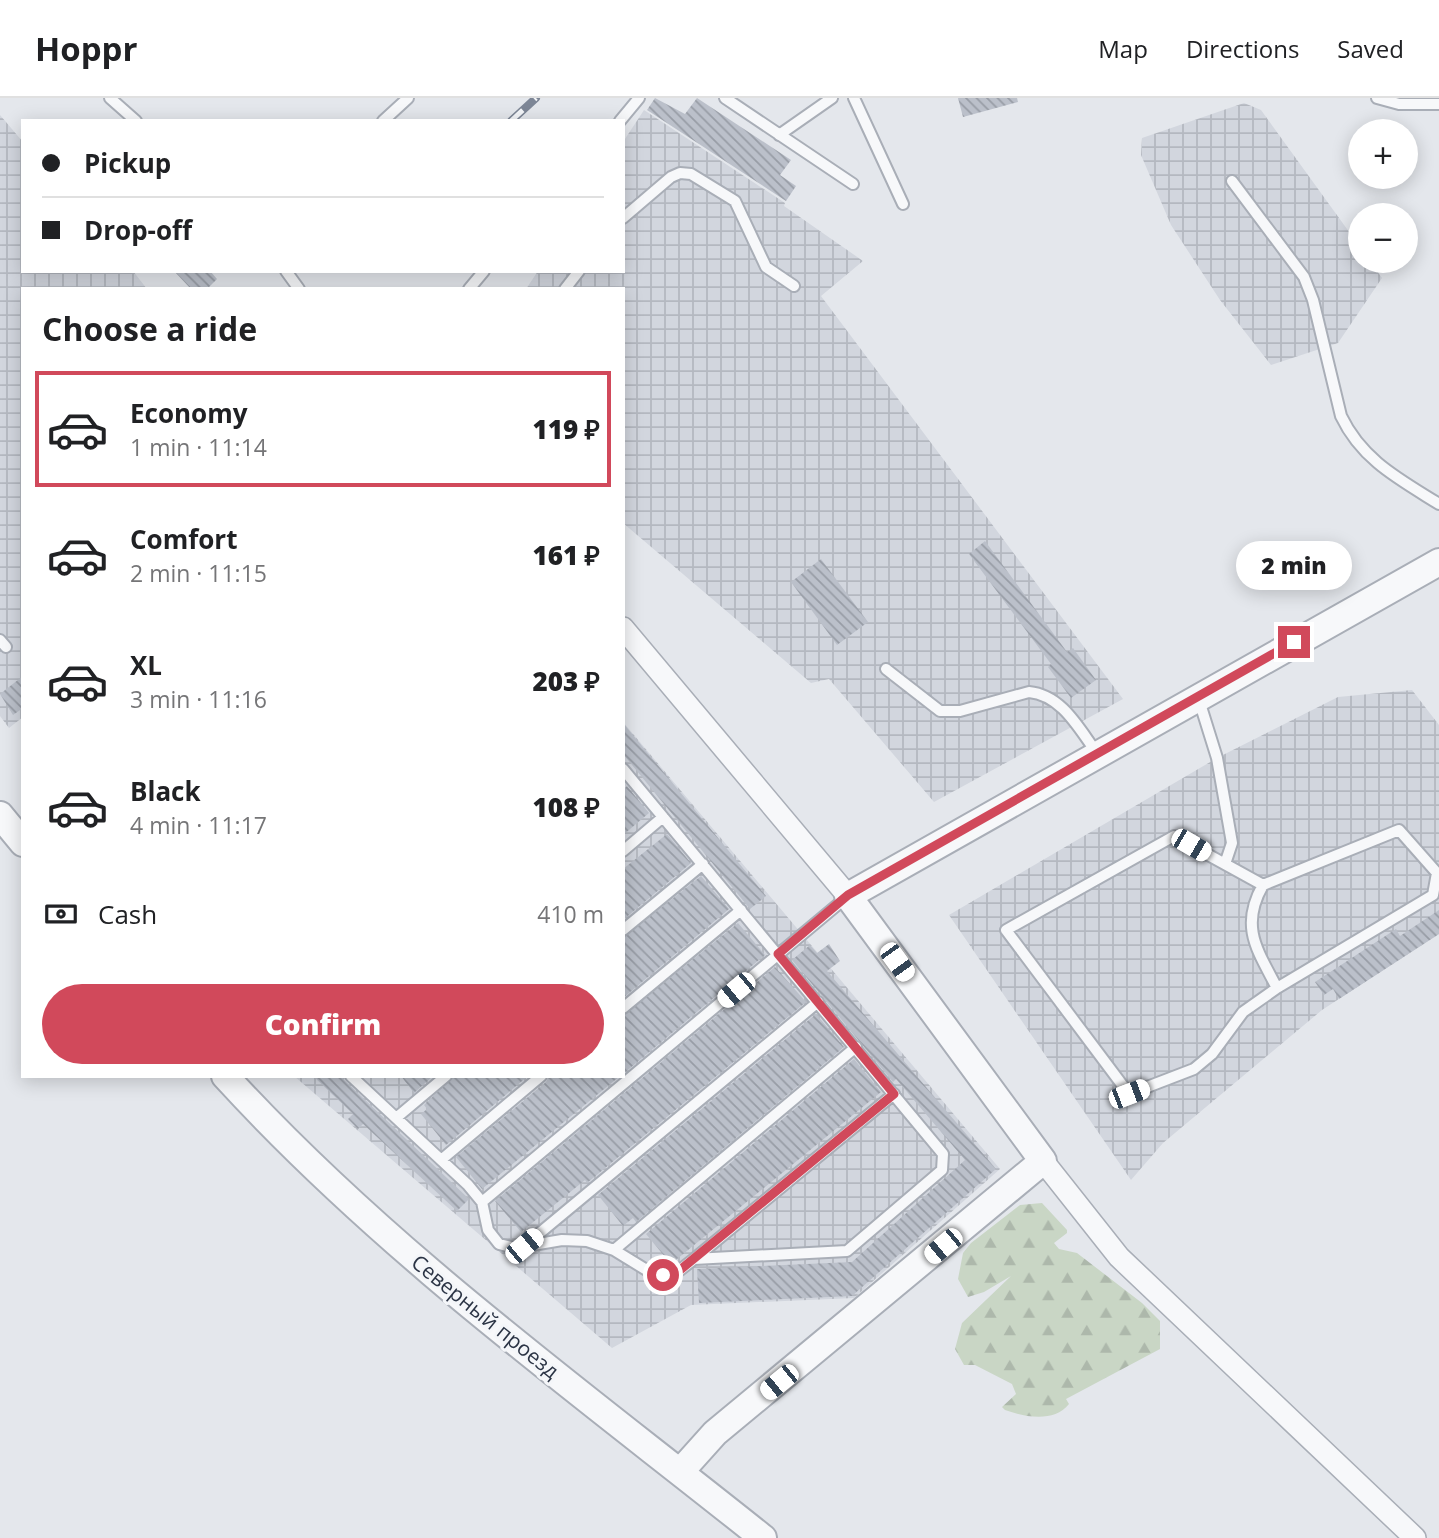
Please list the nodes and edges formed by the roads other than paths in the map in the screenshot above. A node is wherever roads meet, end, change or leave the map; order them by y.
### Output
1 (110, 98) edge
2 (408, 98) edge
3 (639, 98) edge
4 (725, 98) edge
5 (832, 98) edge
6 (869, 98) edge
7 (1377, 98) edge
8 (855, 100) edge
9 (1439, 104) edge
10 (134, 119) edge
11 (385, 119) edge
12 (622, 119) edge
13 (779, 135) junction
14 (1232, 181) dead end
15 (853, 184) dead end
16 (903, 204) dead end
17 (625, 216) edge
18 (482, 273) edge
19 (577, 273) edge
20 (794, 286) dead end
21 (471, 287) edge
22 (567, 287) edge
23 (1439, 504) edge
24 (1439, 562) edge
25 (625, 630) edge
26 (886, 669) dead end
27 (1198, 696) junction
28 (1097, 753) junction
29 (625, 772) edge
30 (0, 815) edge
31 (663, 817) junction
32 (21, 841) edge
33 (625, 848) edge
34 (703, 864) junction
35 (1225, 864) junction
36 (1263, 885) junction
37 (848, 895) junction
38 (741, 910) junction
39 (625, 928) edge
40 (778, 954) junction
41 (1277, 988) junction
42 (818, 1002) junction
43 (625, 1006) edge
44 (856, 1047) junction
45 (227, 1078) edge
46 (353, 1078) edge
47 (444, 1078) edge
48 (539, 1078) edge
49 (894, 1094) junction
50 (396, 1118) junction
51 (441, 1160) junction
52 (1043, 1161) junction
53 (482, 1202) junction
54 (524, 1246) junction
55 (614, 1250) junction
56 (694, 1259) junction
57 (680, 1472) junction
58 (763, 1538) edge
59 (1415, 1538) edge

1 - 10 lane
2 - 11 lane
3 - 12 lane
4 - 13 lane
5 - 13 lane
6 - 8 lane
7 - 9 lane
8 - 16 lane
13 - 15 lane
14 - 23 lane
17 - 20 lane
18 - 21 lane
19 - 22 lane
24 - 27 street
25 - 37 street
26 - 28 lane
27 - 28 street
27 - 35 lane
28 - 37 street
29 - 31 lane
30 - 32 street
31 - 33 lane
31 - 34 lane
34 - 38 lane
34 - 39 lane
35 - 36 lane
35 - 41 lane
36 - 41 lane
36 - 41 lane
37 - 40 lane
37 - 52 street
38 - 40 lane
38 - 43 lane
40 - 42 lane
40 - 53 lane
42 - 44 lane
42 - 54 lane
44 - 49 lane
44 - 55 lane
45 - 57 street, Северный проезд
46 - 50 lane
47 - 50 lane
48 - 51 lane
49 - 56 lane
49 - 56 lane
50 - 51 lane
51 - 53 lane
52 - 57 street
52 - 59 street
53 - 54 lane
54 - 55 lane
55 - 56 lane
57 - 58 street, Северный проезд

